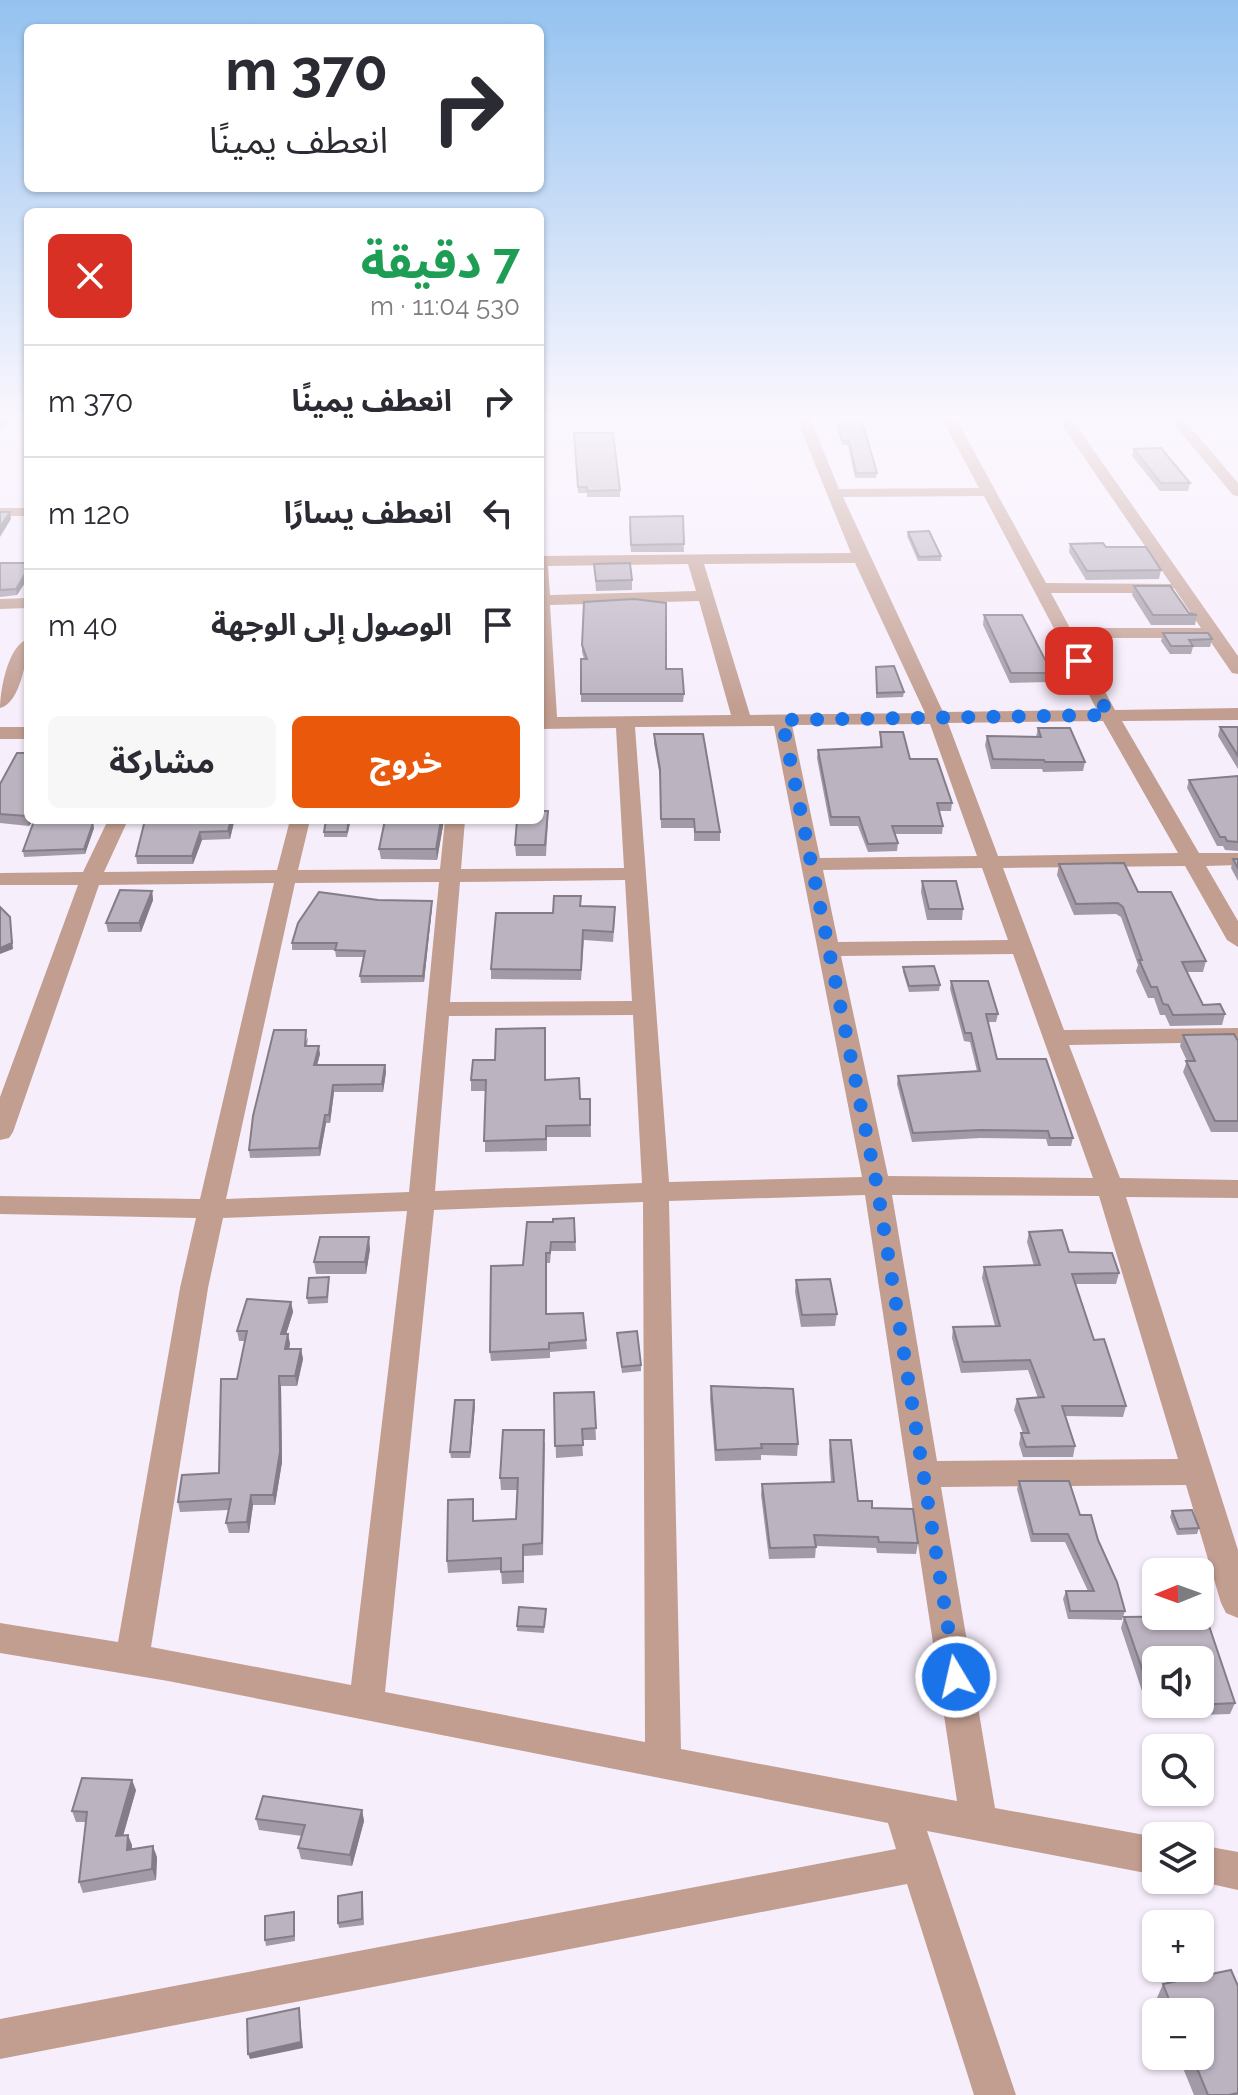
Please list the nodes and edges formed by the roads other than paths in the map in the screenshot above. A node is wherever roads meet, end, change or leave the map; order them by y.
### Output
1 (842, 513) edge
2 (999, 513) edge
3 (1130, 513) edge
4 (861, 558) junction
5 (695, 560) junction
6 (544, 561) edge
7 (1181, 587) junction
8 (1040, 588) junction
9 (706, 596) junction
10 (544, 600) edge
11 (24, 603) edge
12 (0, 604) edge
13 (1064, 633) junction
14 (1213, 633) junction
15 (24, 652) edge
16 (1238, 669) edge
17 (0, 703) edge
18 (1238, 714) edge
19 (1109, 715) junction
20 (937, 718) junction
21 (742, 720) junction
22 (782, 720) junction
23 (625, 722) junction
24 (544, 723) edge
25 (0, 733) edge
26 (24, 733) edge
27 (116, 824) edge
28 (299, 824) edge
29 (455, 824) edge
30 (1191, 859) junction
31 (1238, 859) edge
32 (990, 862) junction
33 (811, 864) junction
34 (635, 874) junction
35 (450, 875) junction
36 (287, 876) junction
37 (91, 878) junction
38 (0, 879) edge
39 (1238, 940) edge
40 (1021, 947) junction
41 (829, 949) junction
42 (644, 1008) junction
43 (438, 1009) junction
44 (1238, 1035) edge
45 (1055, 1038) junction
46 (0, 1132) edge
47 (877, 1186) junction
48 (1110, 1188) junction
49 (1238, 1189) edge
50 (656, 1192) junction
51 (421, 1202) junction
52 (0, 1205) edge
53 (211, 1209) junction
54 (1198, 1472) junction
55 (923, 1474) junction
56 (1238, 1603) edge
57 (0, 1638) edge
58 (132, 1660) junction
59 (366, 1704) junction
60 (663, 1763) junction
61 (901, 1808) junction
62 (979, 1823) junction
63 (1142, 1853) edge
64 (919, 1863) junction
65 (1214, 1867) edge
66 (1238, 1871) edge
67 (0, 2039) edge
68 (995, 2095) edge

1 - 4 street
2 - 8 street
3 - 7 street
4 - 5 street
4 - 20 street
5 - 6 street
5 - 9 street
7 - 8 street
7 - 14 street
8 - 13 street
9 - 10 street
9 - 21 street
11 - 12 street
13 - 14 street
13 - 19 street
14 - 16 street
15 - 17 street
18 - 19 street
19 - 20 street
19 - 30 street
20 - 22 street
20 - 32 street
21 - 22 street
21 - 23 street
22 - 33 street
23 - 24 street
23 - 34 street
25 - 26 street
27 - 37 street
28 - 36 street
29 - 35 street
30 - 31 street
30 - 32 street
30 - 39 street
32 - 33 street
32 - 40 street
33 - 41 street
34 - 35 street
34 - 42 street
35 - 36 street
35 - 43 street
36 - 37 street
36 - 53 street
37 - 38 street
37 - 46 street
40 - 41 street
40 - 45 street
41 - 47 street
42 - 43 street
42 - 50 street
43 - 51 street
44 - 45 street
45 - 48 street
47 - 48 street
47 - 50 street
47 - 55 street
48 - 49 street
48 - 54 street
50 - 51 street
50 - 60 street
51 - 53 street
51 - 59 street
52 - 53 street
53 - 58 street
54 - 55 street
54 - 56 street
55 - 62 street
57 - 58 street
58 - 59 street
59 - 60 street
60 - 61 street
61 - 62 street
61 - 64 street
62 - 63 street
64 - 67 street
64 - 68 street
65 - 66 street

